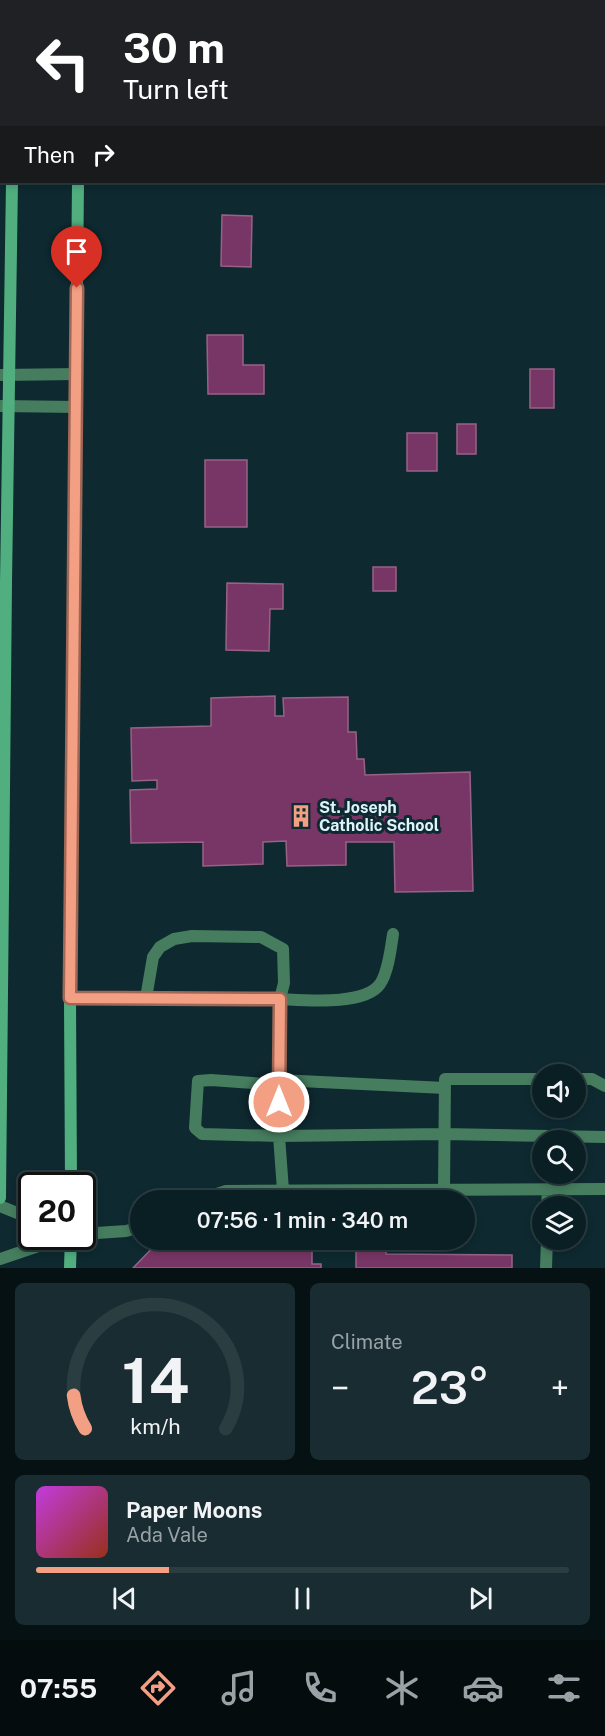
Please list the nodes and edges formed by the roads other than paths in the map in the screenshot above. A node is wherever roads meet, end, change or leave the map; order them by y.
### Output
1 (12, 183) edge
2 (78, 183) edge
3 (5, 374) edge
4 (77, 374) junction
5 (5, 406) edge
6 (77, 407) junction
7 (393, 934) dead end
8 (70, 998) junction
9 (146, 998) junction
10 (280, 999) junction
11 (532, 1079) edge
12 (586, 1079) edge
13 (279, 1083) junction
14 (605, 1086) edge
15 (445, 1088) junction
16 (444, 1134) junction
17 (279, 1136) junction
18 (605, 1137) edge
19 (70, 1172) edge
20 (548, 1189) junction
21 (605, 1189) edge
22 (283, 1190) edge
23 (444, 1190) joint
24 (548, 1196) edge
25 (0, 1198) edge
26 (0, 1206) edge
27 (18, 1213) edge
28 (130, 1230) edge
29 (96, 1233) edge
30 (27, 1250) edge
31 (70, 1250) edge
32 (547, 1250) edge
33 (0, 1259) edge
34 (70, 1268) edge
35 (546, 1268) edge

1 - 3 main road
2 - 4 main road
3 - 4 street
3 - 5 main road
4 - 6 main road
5 - 6 street
5 - 25 main road
6 - 8 main road
7 - 10 street
8 - 9 street
8 - 19 main road
9 - 10 street
9 - 10 street
10 - 13 street
11 - 15 street
12 - 14 street
13 - 15 street
13 - 17 street
13 - 17 street
15 - 16 street
16 - 17 street
16 - 18 street
16 - 23 street
17 - 22 street
20 - 21 street
20 - 23 street
20 - 24 street
26 - 27 street
28 - 29 street
30 - 33 street
31 - 34 main road
32 - 35 street

